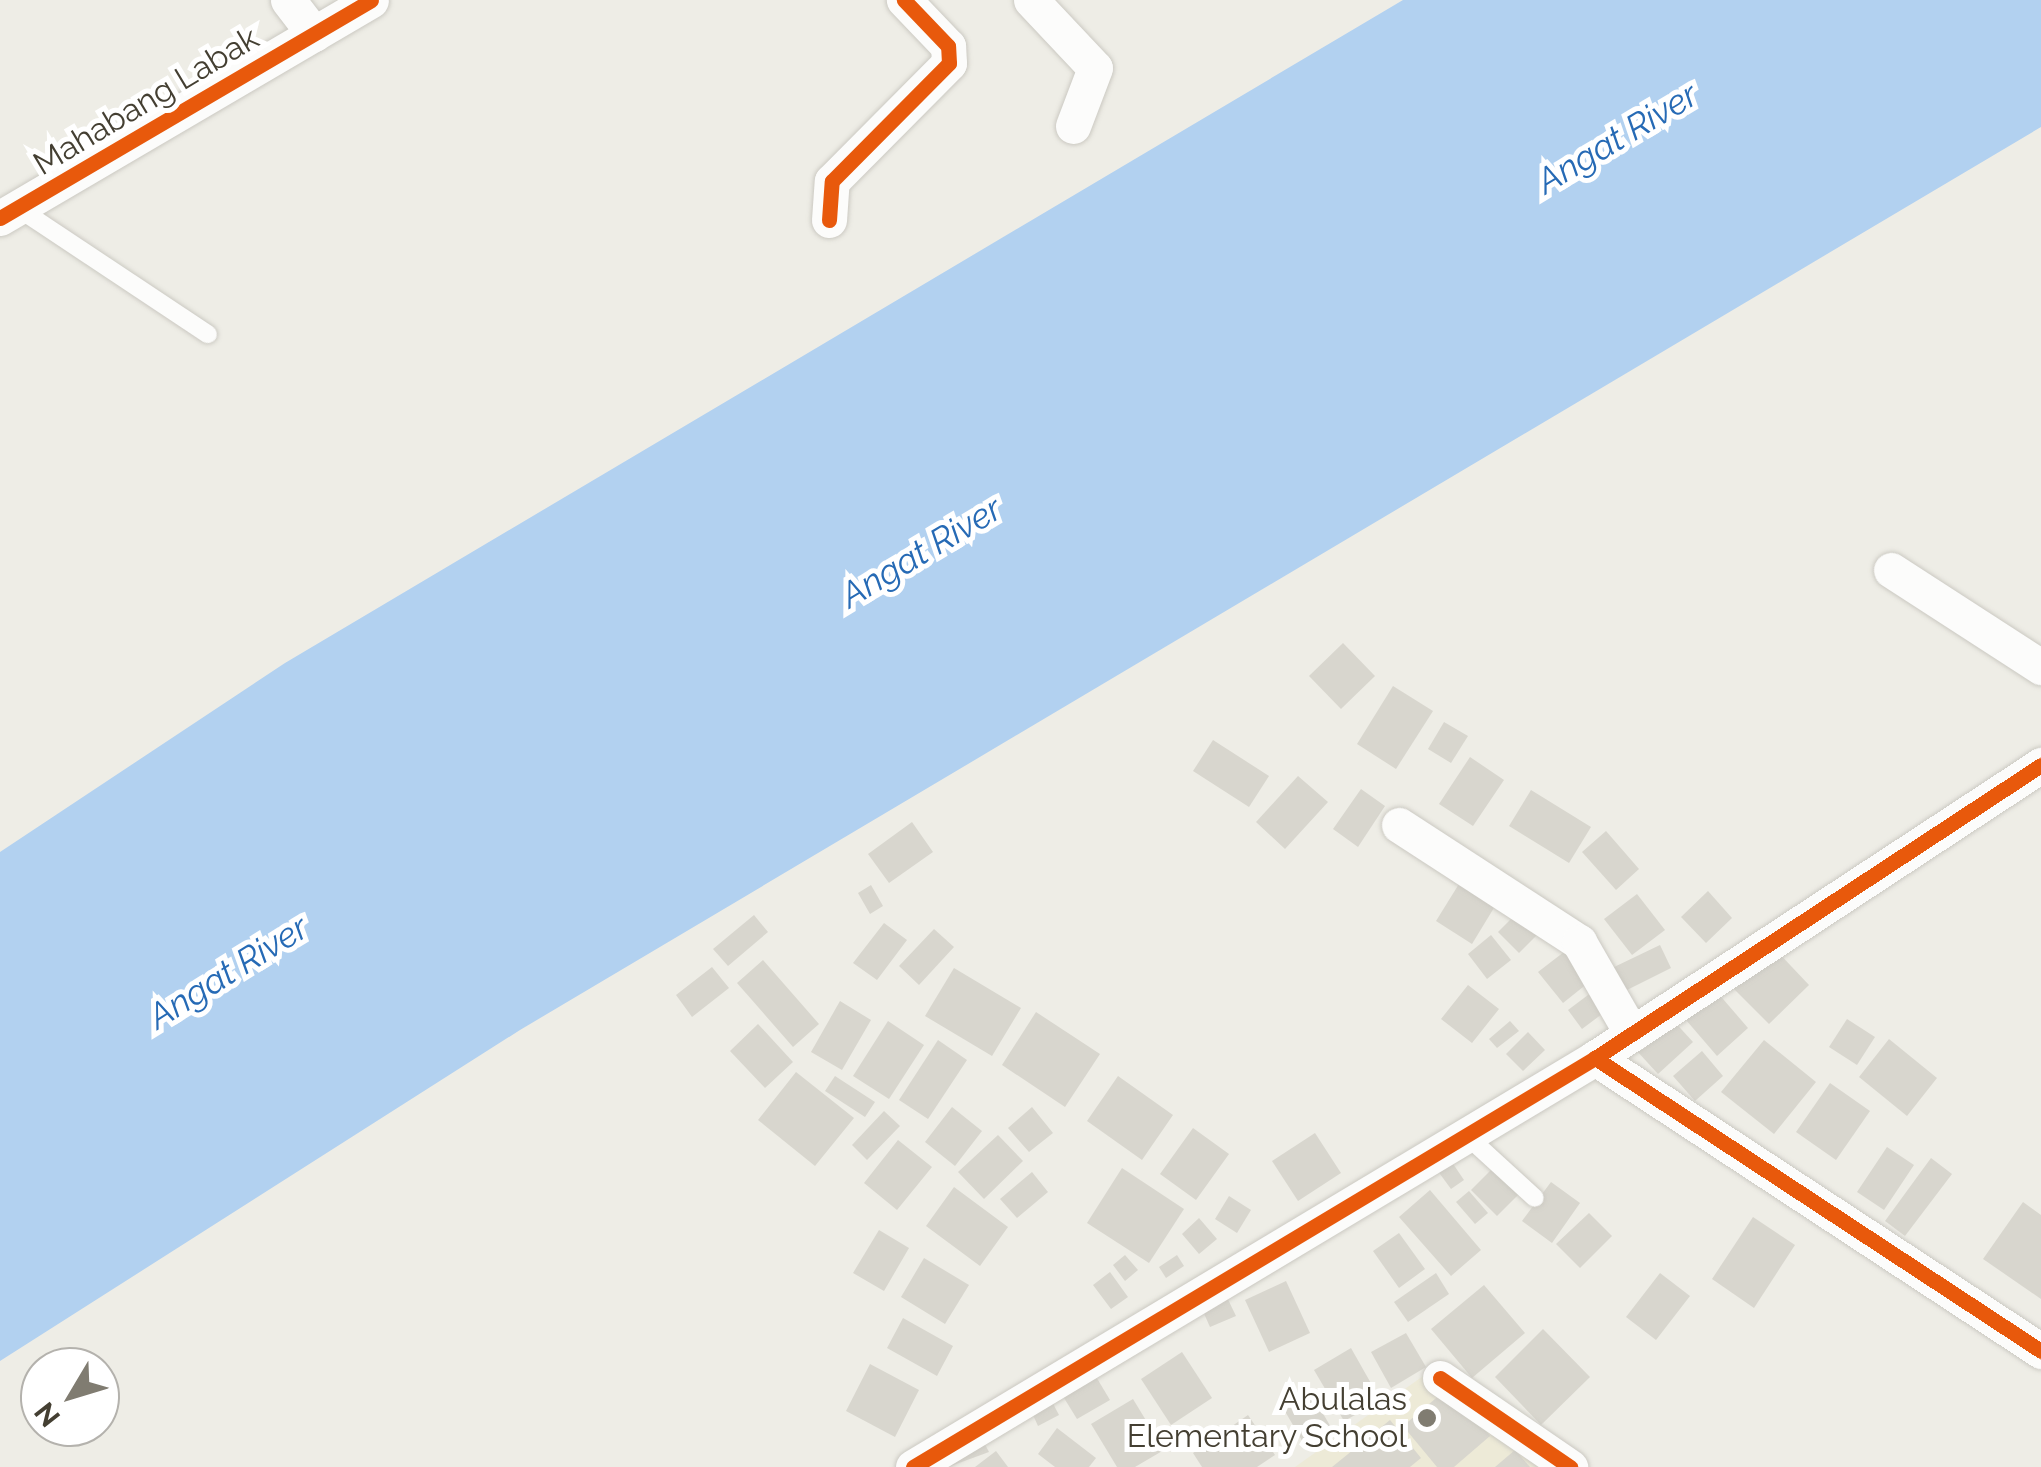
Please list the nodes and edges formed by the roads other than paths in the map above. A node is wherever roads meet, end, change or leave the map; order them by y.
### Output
1 (288, 0) edge
2 (370, 0) edge
3 (904, 0) edge
4 (1031, 0) edge
5 (314, 34) junction
6 (1073, 126) dead end
7 (9, 213) edge
8 (829, 220) dead end
9 (208, 334) dead end
10 (1891, 570) dead end
11 (2041, 667) edge
12 (2041, 766) edge
13 (1399, 826) dead end
14 (1632, 1034) junction
15 (1595, 1058) junction
16 (1466, 1135) junction
17 (1535, 1198) dead end
18 (2041, 1351) edge
19 (1440, 1378) dead end
20 (913, 1467) edge
21 (1570, 1467) edge

1 - 5 street
2 - 5 street, Mahabang Labak
3 - 8 street
4 - 6 street
5 - 7 street, Mahabang Labak
7 - 9 lane
10 - 11 street
12 - 14 street
13 - 14 street
14 - 15 street
15 - 16 street
15 - 18 street
16 - 17 lane
16 - 20 street
19 - 21 street

